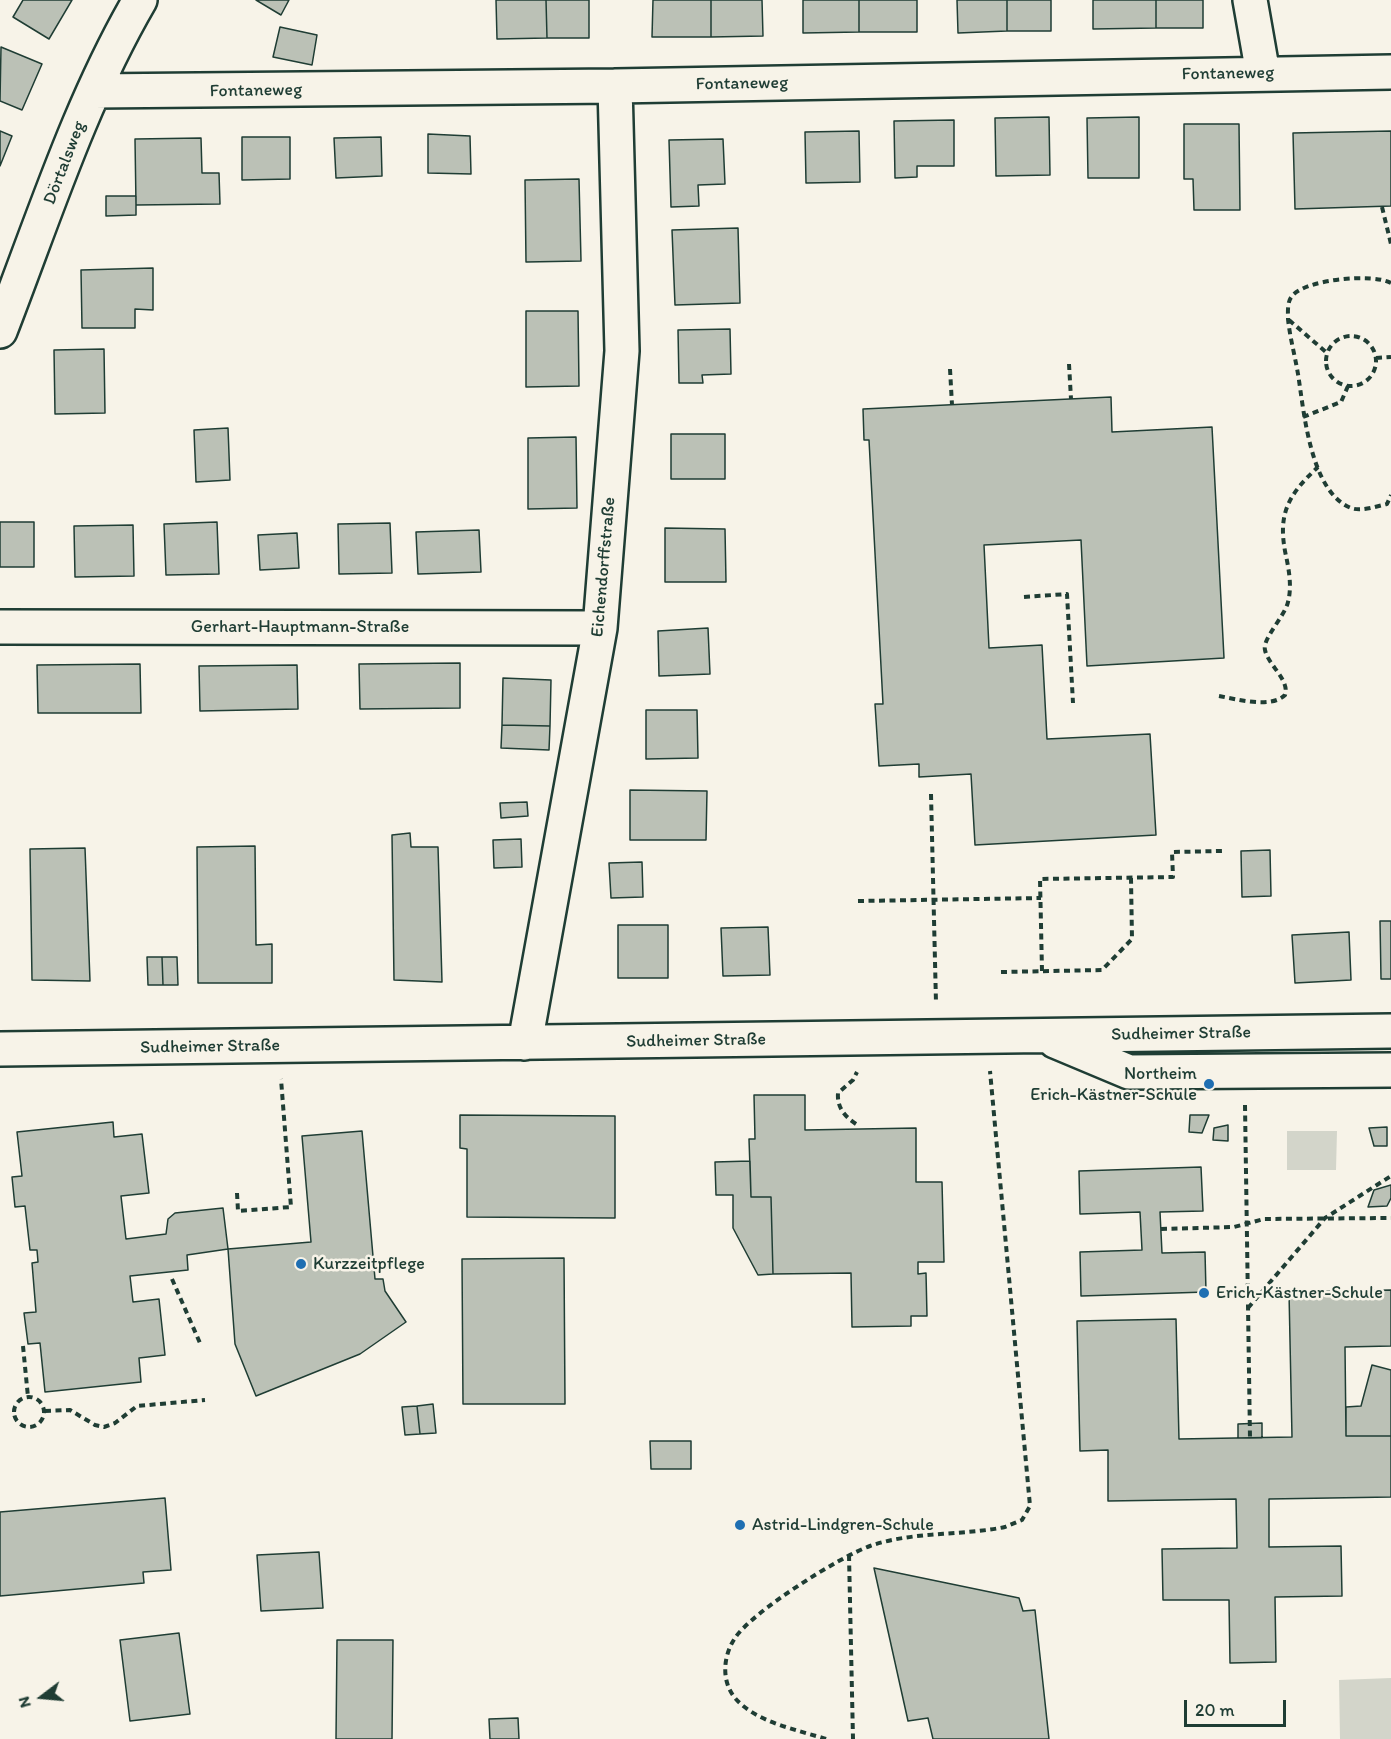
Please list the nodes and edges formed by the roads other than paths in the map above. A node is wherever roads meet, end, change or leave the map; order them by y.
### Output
1 (140, 0) edge
2 (1250, 0) edge
3 (1391, 72) edge
4 (1263, 74) junction
5 (615, 86) junction
6 (94, 91) junction
7 (0, 331) edge
8 (0, 627) edge
9 (600, 628) junction
10 (1391, 1032) edge
11 (1245, 1034) junction
12 (1046, 1036) junction
13 (525, 1043) junction
14 (0, 1049) edge
15 (1391, 1070) edge
16 (1245, 1071) junction

1 - 6 street, Dörtalsweg
2 - 4 street
3 - 4 street, Fontaneweg
4 - 5 street, Fontaneweg
5 - 6 street, Fontaneweg
5 - 9 street, Eichendorffstraße
6 - 7 street, Dörtalsweg
8 - 9 street, Gerhart-Hauptmann-Straße
9 - 13 street, Eichendorffstraße
10 - 11 street, Sudheimer Straße
11 - 12 street, Sudheimer Straße
11 - 16 street
12 - 13 street, Sudheimer Straße
12 - 16 street
13 - 14 street, Sudheimer Straße
15 - 16 street

